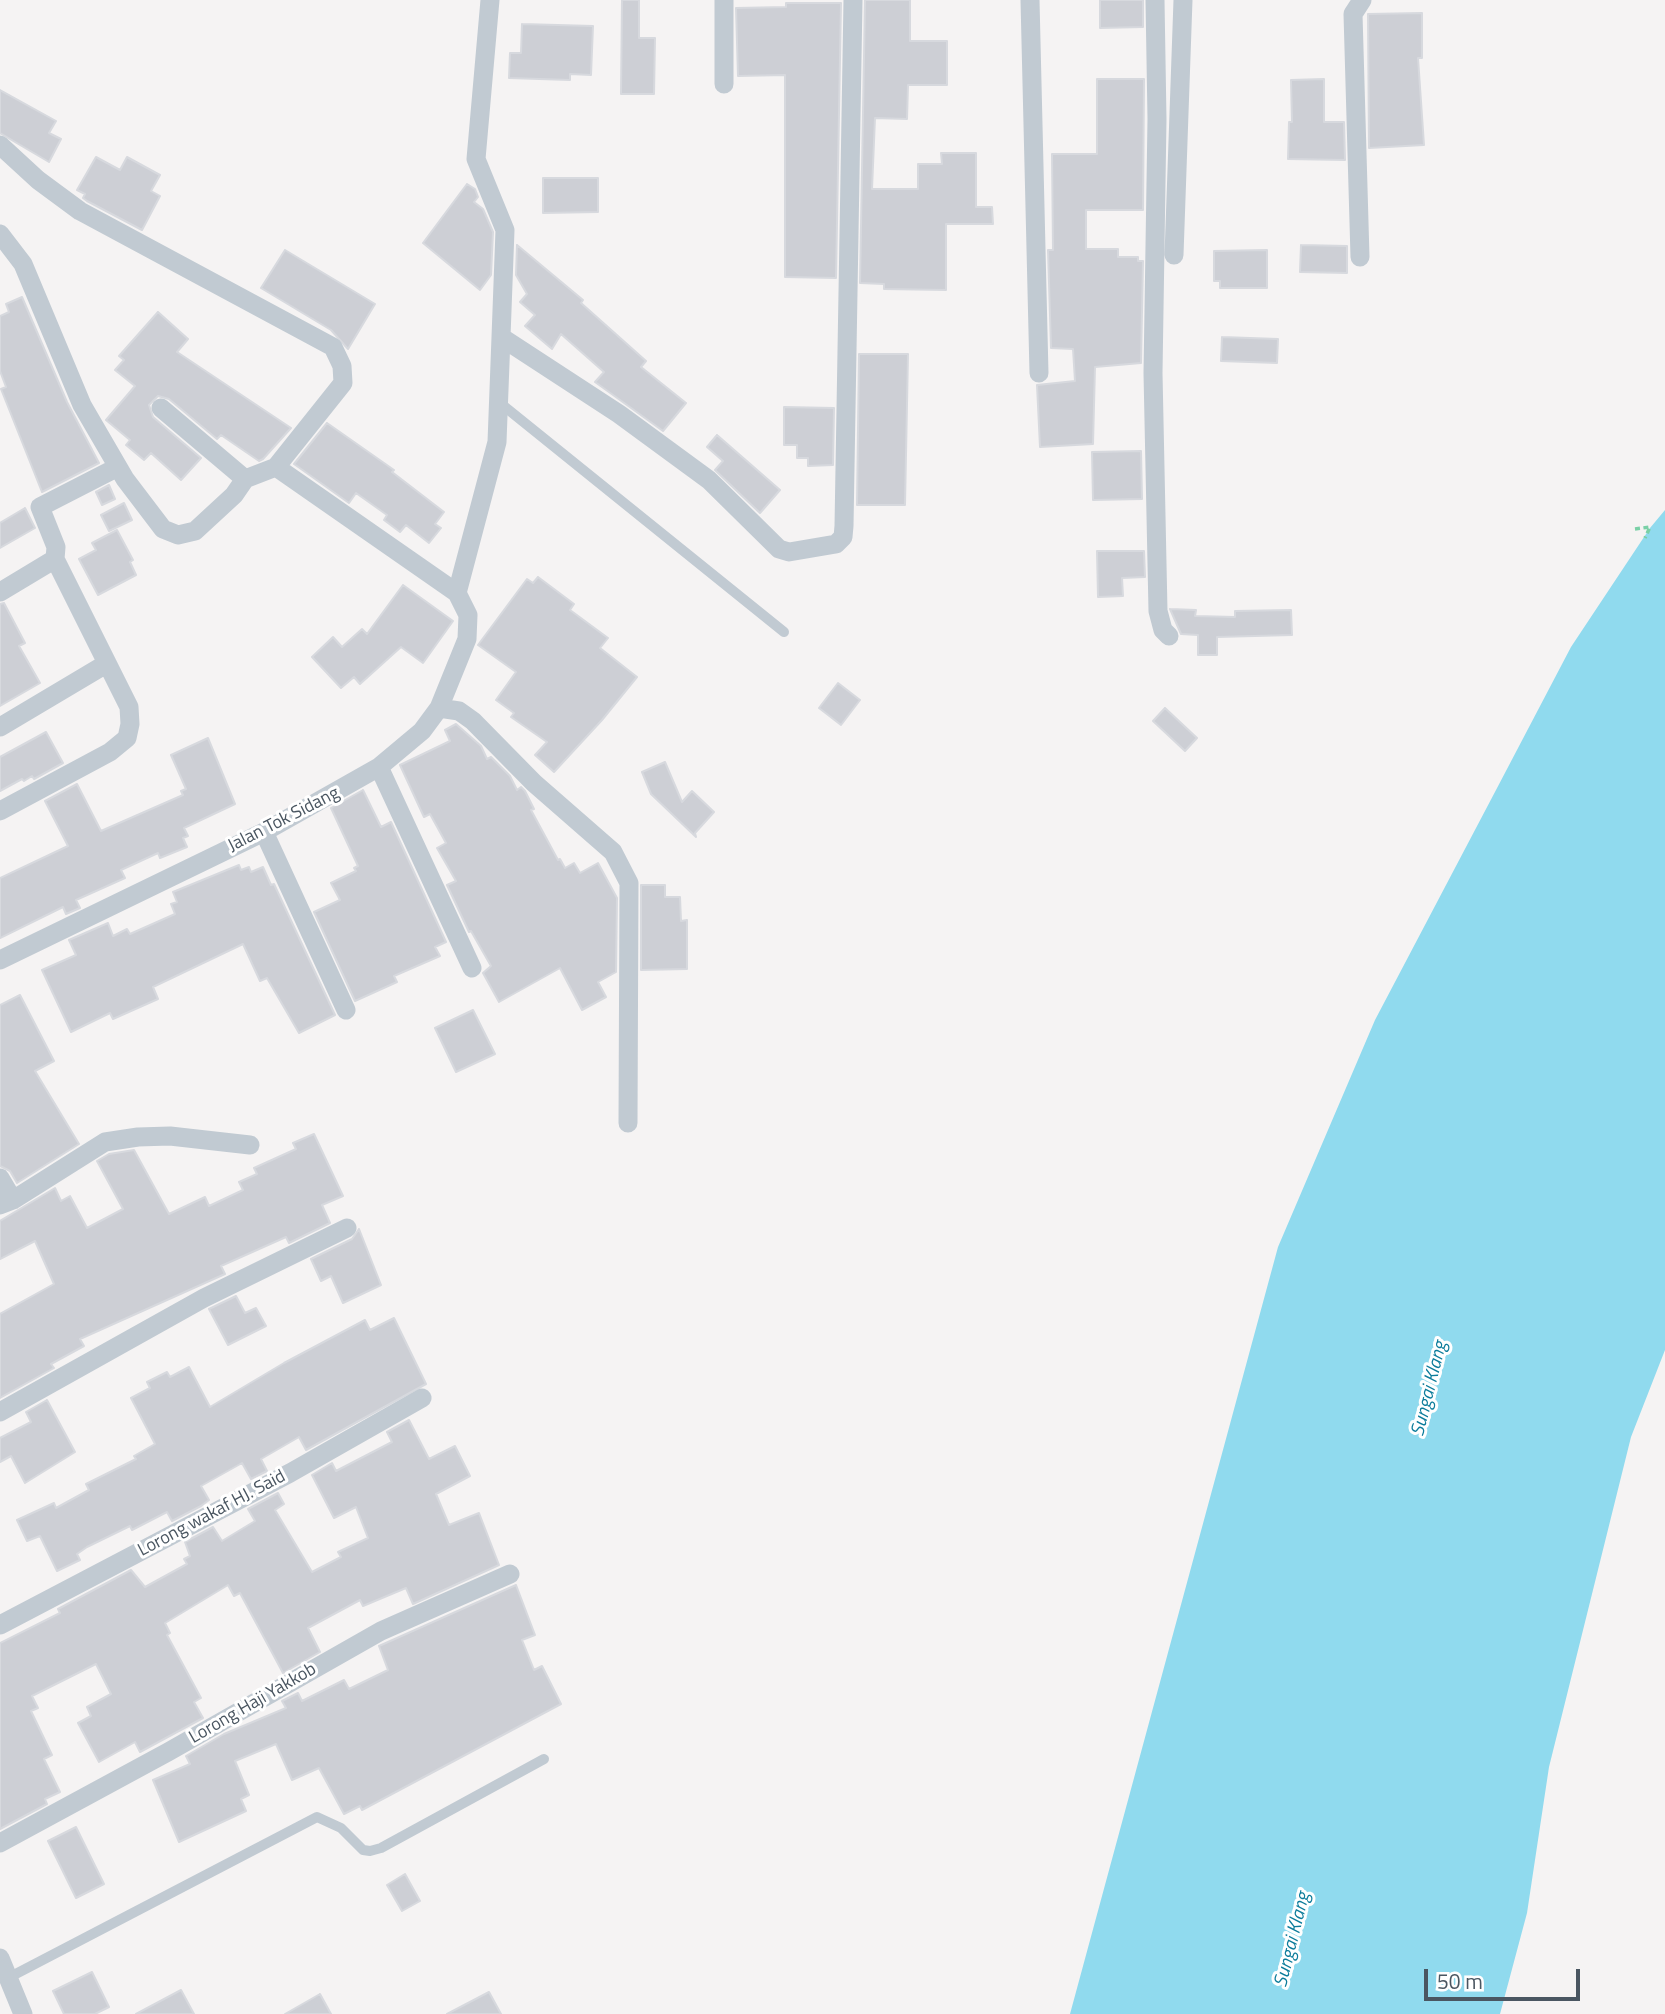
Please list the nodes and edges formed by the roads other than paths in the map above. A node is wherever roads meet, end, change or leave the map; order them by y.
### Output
1 (490, 0) edge
2 (724, 0) edge
3 (853, 0) edge
4 (1030, 0) edge
5 (1155, 0) edge
6 (1183, 0) edge
7 (1362, 0) edge
8 (724, 84) dead end
9 (0, 145) edge
10 (0, 234) edge
11 (1174, 255) dead end
12 (1360, 257) dead end
13 (501, 337) junction
14 (1038, 373) dead end
15 (500, 403) junction
16 (161, 408) dead end
17 (118, 467) junction
18 (276, 467) junction
19 (244, 479) junction
20 (55, 559) junction
21 (0, 592) edge
22 (457, 593) junction
23 (784, 632) dead end
24 (1169, 636) dead end
25 (106, 664) junction
26 (439, 708) junction
27 (0, 727) edge
28 (379, 768) junction
29 (0, 811) edge
30 (264, 832) junction
31 (0, 961) edge
32 (472, 968) dead end
33 (346, 1010) dead end
34 (628, 1123) dead end
35 (250, 1145) dead end
36 (0, 1178) edge
37 (7, 1203) edge
38 (347, 1228) dead end
39 (422, 1398) dead end
40 (0, 1412) edge
41 (510, 1574) dead end
42 (0, 1625) edge
43 (544, 1759) dead end
44 (0, 1843) edge
45 (0, 1958) edge
46 (8, 1978) junction
47 (13, 2005) edge

1 - 13 street
2 - 8 street
3 - 13 street
4 - 14 street
5 - 24 street
6 - 11 street
7 - 12 street
9 - 18 street
10 - 17 street
13 - 15 street
15 - 22 street
15 - 23 lane
16 - 19 street
17 - 19 street
17 - 20 street
18 - 19 street
18 - 22 street
20 - 21 street
20 - 25 street
22 - 26 street, Jalan Tok Sidang
25 - 27 street
25 - 29 street
26 - 28 street, Jalan Tok Sidang
26 - 34 street
28 - 30 street, Jalan Tok Sidang
28 - 32 street
30 - 31 street, Jalan Tok Sidang
30 - 33 street
35 - 37 street
36 - 37 street
38 - 40 street
39 - 42 street, Lorong wakaf HJ. Said
41 - 44 street, Lorong Haji Yakkob
43 - 46 lane
45 - 46 street
46 - 47 street

